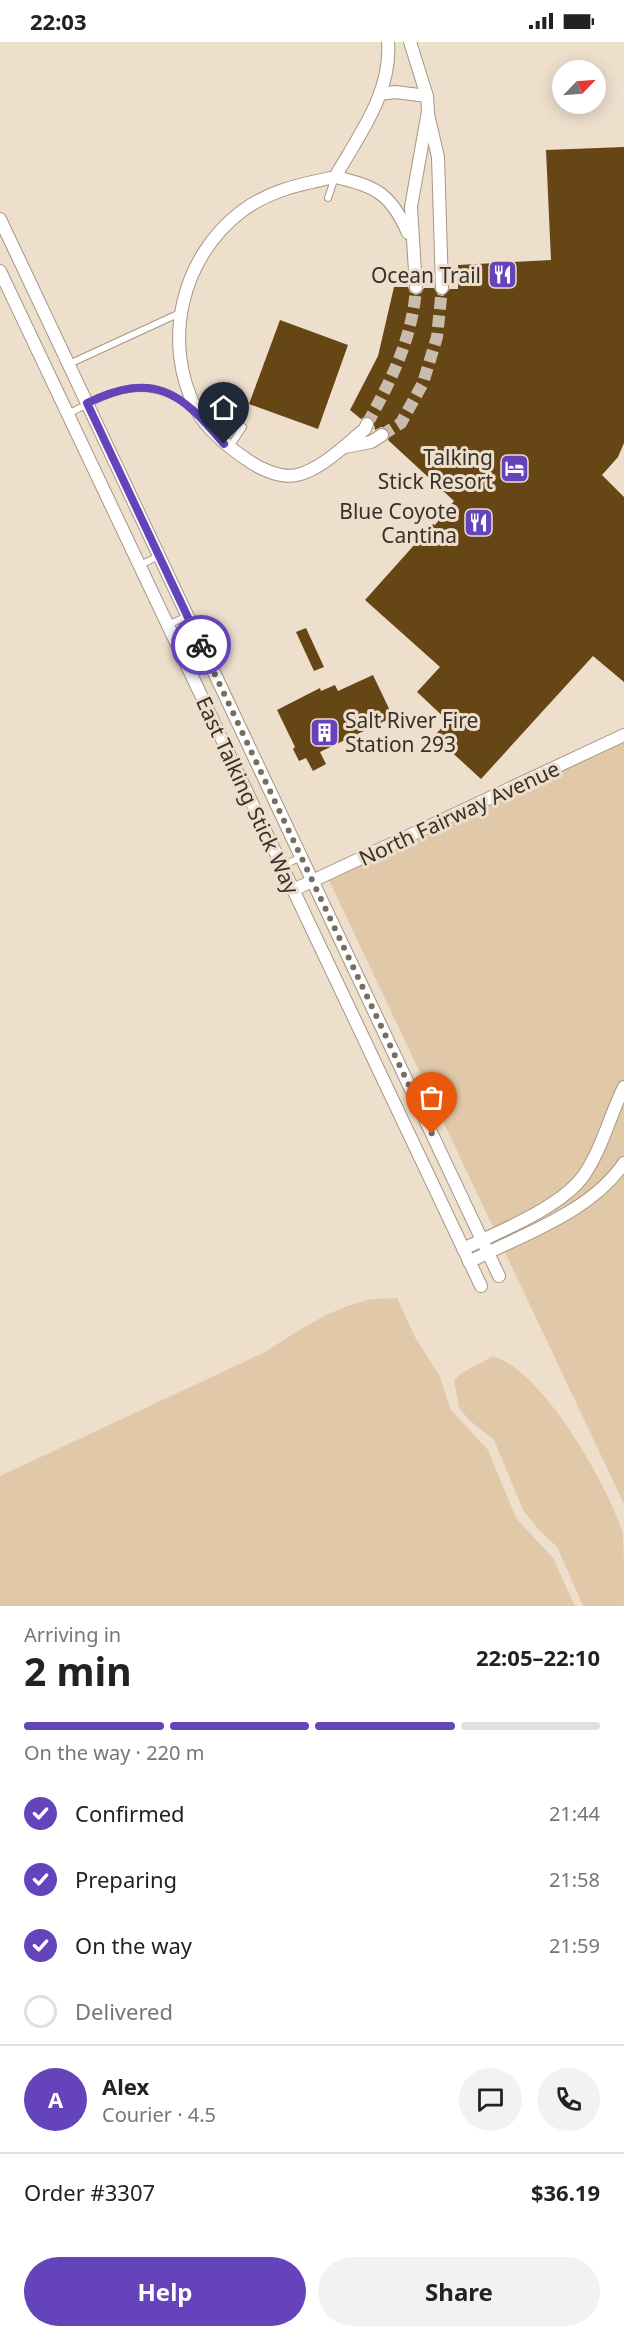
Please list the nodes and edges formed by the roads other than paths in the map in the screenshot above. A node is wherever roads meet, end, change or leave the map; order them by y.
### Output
1 (388, 42) edge
2 (410, 42) edge
3 (380, 94) junction
4 (427, 96) junction
5 (428, 111) junction
6 (335, 177) junction
7 (328, 198) dead end
8 (0, 219) edge
9 (411, 240) junction
10 (0, 272) edge
11 (416, 287) tunnel mouth
12 (442, 288) tunnel mouth
13 (181, 313) junction
14 (69, 364) junction
15 (87, 403) junction
16 (198, 413) junction
17 (67, 414) junction
18 (368, 424) tunnel mouth
19 (243, 427) dead end
20 (381, 435) tunnel mouth
21 (229, 448) junction
22 (341, 448) junction
23 (159, 556) junction
24 (139, 566) junction
25 (187, 616) junction
26 (168, 625) junction
27 (624, 735) edge
28 (301, 857) junction
29 (282, 866) junction
30 (312, 881) junction
31 (293, 890) junction
32 (624, 1087) edge
33 (624, 1163) edge
34 (482, 1240) junction
35 (463, 1249) junction
36 (488, 1253) junction
37 (469, 1262) junction
38 (499, 1276) joint
39 (481, 1286) joint

1 - 3 street
2 - 4 street
3 - 4 street
3 - 6 street
4 - 5 street
5 - 9 street
5 - 12 street
6 - 7 lane
6 - 9 street
6 - 13 street
8 - 14 street, East Talking Stick Way
9 - 11 street
10 - 17 street, East Talking Stick Way
13 - 14 lane
13 - 16 street
14 - 15 street, East Talking Stick Way
15 - 16 lane
15 - 17 lane
15 - 23 street, East Talking Stick Way
16 - 21 street
17 - 24 street, East Talking Stick Way
18 - 22 street
19 - 21 lane
20 - 22 street
21 - 22 street
23 - 24 lane
23 - 25 street, East Talking Stick Way
24 - 26 street, East Talking Stick Way
25 - 26 lane
25 - 28 street, East Talking Stick Way
26 - 29 street, East Talking Stick Way
27 - 30 street, North Fairway Avenue
28 - 29 lane
28 - 30 street, East Talking Stick Way
29 - 31 street, East Talking Stick Way
30 - 31 street, North Fairway Avenue
30 - 34 street, East Talking Stick Way
31 - 35 street, East Talking Stick Way
32 - 34 street
33 - 36 street
34 - 35 street
34 - 36 street, East Talking Stick Way
35 - 37 street, East Talking Stick Way
36 - 37 street
36 - 38 street, East Talking Stick Way
37 - 39 street, East Talking Stick Way
38 - 39 lane

